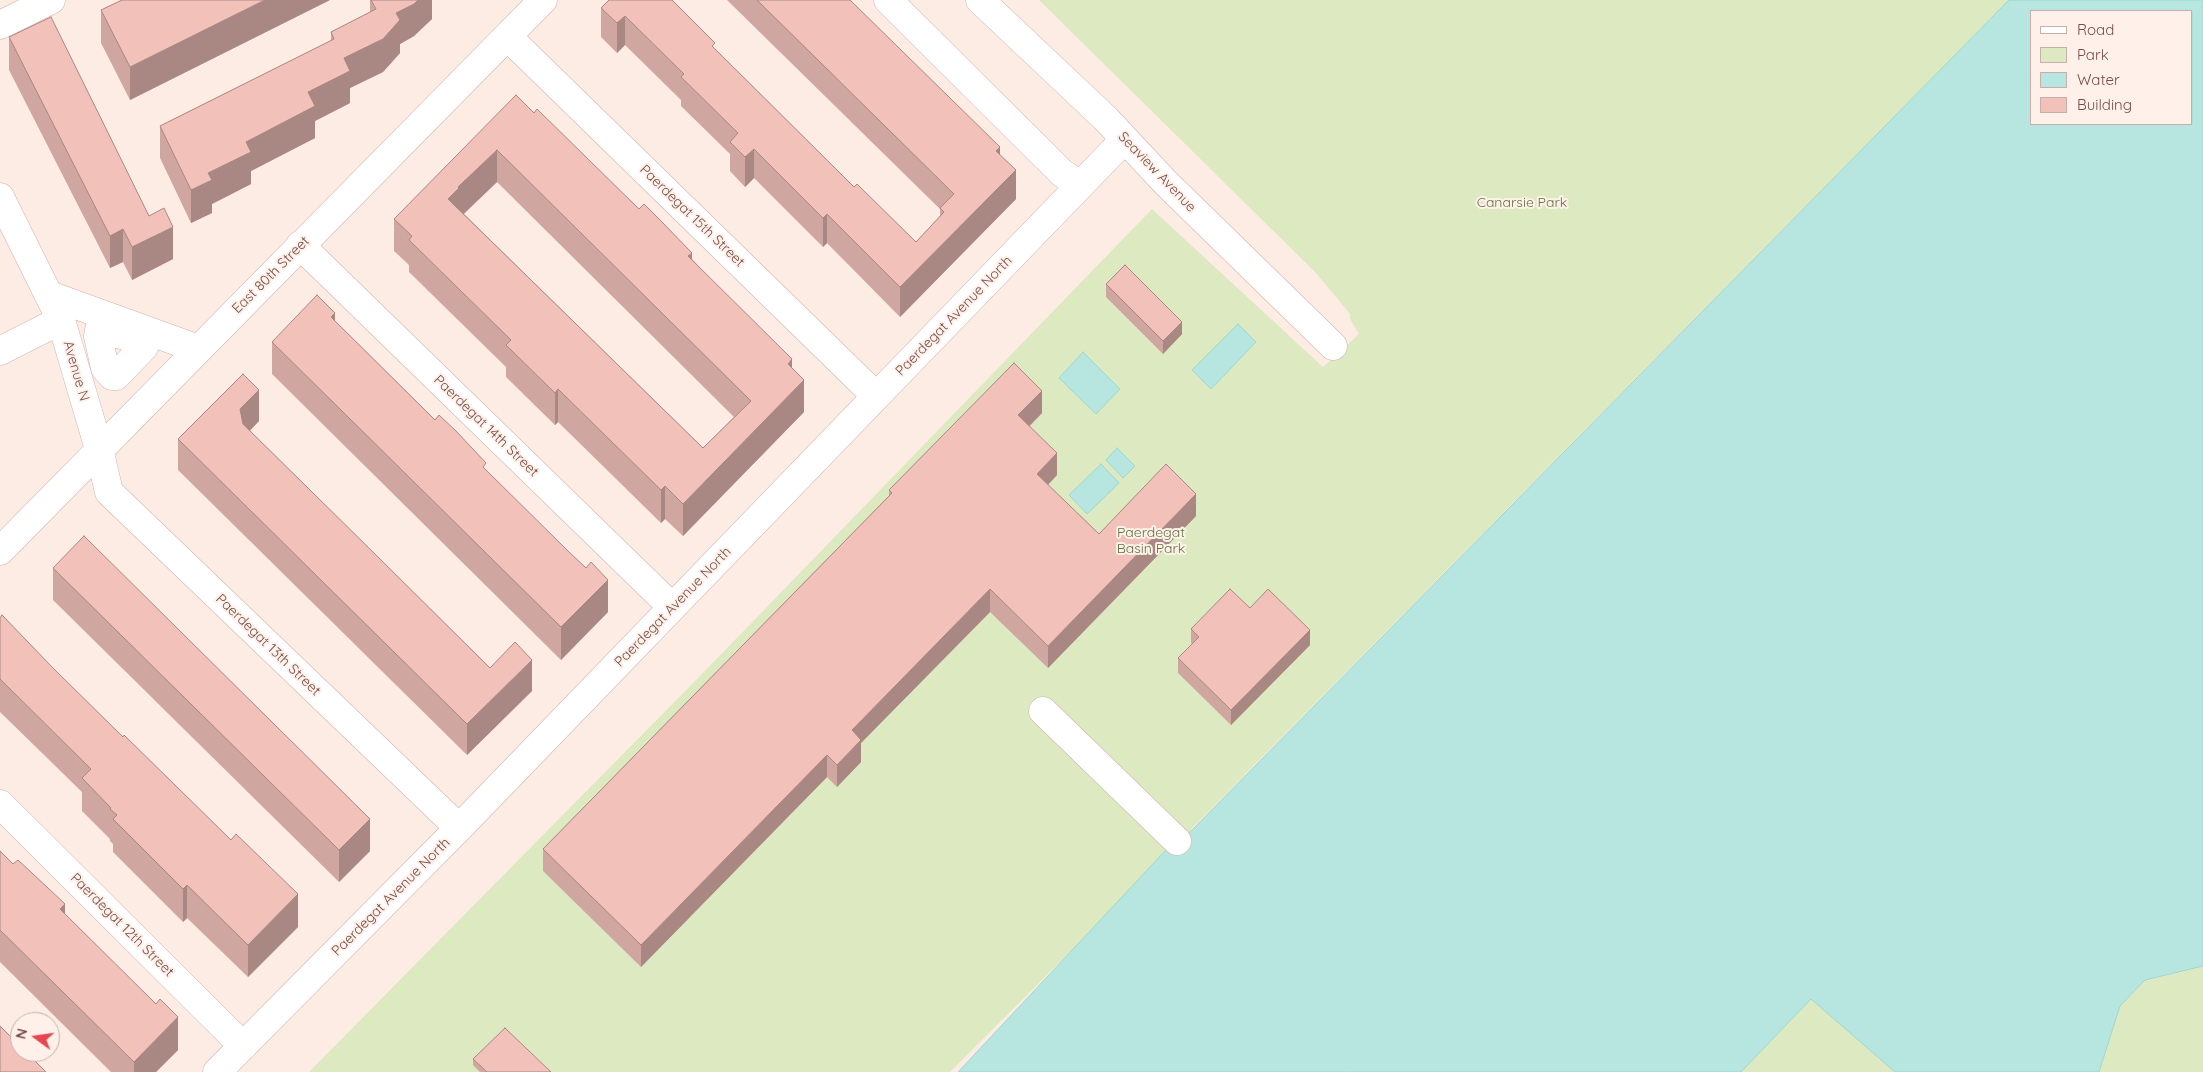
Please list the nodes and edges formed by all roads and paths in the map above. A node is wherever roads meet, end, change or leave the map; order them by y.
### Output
1 (50, 0) edge
2 (543, 0) edge
3 (888, 0) edge
4 (980, 0) edge
5 (0, 25) edge
6 (508, 36) junction
7 (1125, 139) junction
8 (1080, 185) junction
9 (0, 197) edge
10 (300, 246) junction
11 (49, 295) junction
12 (62, 320) junction
13 (1333, 346) dead end
14 (198, 349) junction
15 (0, 351) edge
16 (876, 396) junction
17 (99, 450) junction
18 (0, 551) edge
19 (672, 607) junction
20 (1043, 711) dead end
21 (0, 804) edge
22 (459, 828) junction
23 (1177, 841) dead end
24 (243, 1046) junction
25 (217, 1072) edge

1 - 5 street
2 - 6 street, East 80th Street
3 - 8 street
4 - 7 street, Seaview Avenue
6 - 10 street, East 80th Street
6 - 16 street, Paerdegat 15th Street
7 - 8 street, Paerdegat Avenue North
7 - 13 street, Seaview Avenue
8 - 16 street, Paerdegat Avenue North
9 - 11 street, Avenue N
10 - 14 street, East 80th Street
10 - 19 street, Paerdegat 14th Street
11 - 12 street, Avenue N
11 - 14 street
12 - 15 street
12 - 17 street, Avenue N
14 - 17 street, East 80th Street
16 - 19 street, Paerdegat Avenue North
17 - 18 street, East 80th Street
17 - 22 street, Paerdegat 13th Street
19 - 22 street, Paerdegat Avenue North
20 - 23 street
21 - 24 street, Paerdegat 12th Street
22 - 24 street, Paerdegat Avenue North
24 - 25 street, Paerdegat Avenue North

